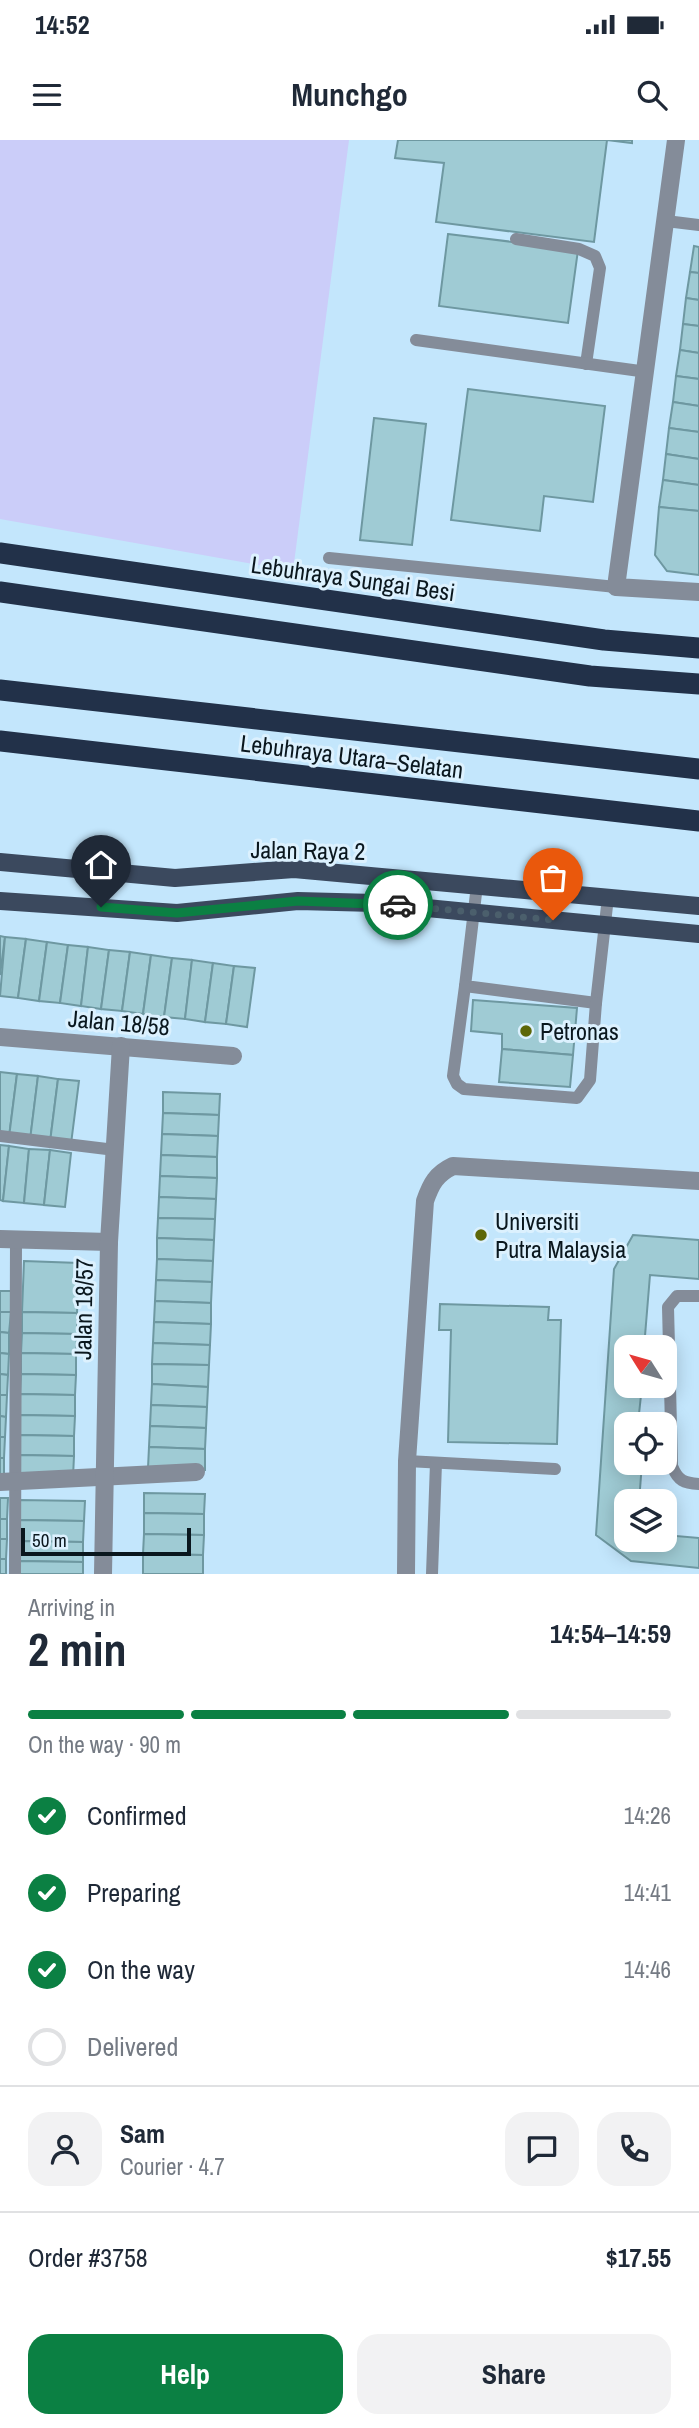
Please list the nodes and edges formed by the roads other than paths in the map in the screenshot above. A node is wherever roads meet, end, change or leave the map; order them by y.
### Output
1 (676, 140) edge
2 (666, 221) junction
3 (699, 225) edge
4 (516, 239) dead end
5 (416, 340) dead end
6 (586, 364) junction
7 (647, 372) junction
8 (0, 553) edge
9 (329, 558) dead end
10 (616, 587) junction
11 (0, 592) edge
12 (699, 592) edge
13 (699, 648) edge
14 (699, 684) edge
15 (0, 690) edge
16 (0, 741) edge
17 (699, 769) edge
18 (699, 821) edge
19 (0, 862) edge
20 (477, 885) junction
21 (608, 897) junction
22 (0, 901) edge
23 (699, 906) edge
24 (475, 913) junction
25 (606, 925) junction
26 (699, 934) edge
27 (465, 986) junction
28 (596, 1003) junction
29 (0, 1037) edge
30 (121, 1046) junction
31 (233, 1056) dead end
32 (0, 1136) edge
33 (115, 1150) junction
34 (699, 1181) edge
35 (8, 1240) edge
36 (109, 1242) junction
37 (699, 1296) edge
38 (407, 1461) junction
39 (436, 1463) junction
40 (555, 1469) dead end
41 (196, 1472) dead end
42 (106, 1478) junction
43 (8, 1482) edge
44 (699, 1484) edge
45 (15, 1574) edge
46 (103, 1574) edge
47 (406, 1574) edge
48 (432, 1574) edge

1 - 2 street
2 - 3 lane
2 - 7 street
4 - 6 lane
5 - 6 lane
6 - 7 lane
7 - 10 street
8 - 13 highway, Lebuhraya Sungai Besi
9 - 10 lane
10 - 12 street
11 - 14 highway
15 - 17 highway, Lebuhraya Utara–Selatan
16 - 18 highway, Lebuhraya Utara–Selatan
19 - 20 main road, Jalan Raya 2
20 - 21 main road, Jalan Raya 2
20 - 24 lane
21 - 23 main road, Jalan Raya 2
21 - 25 lane
22 - 24 main road
24 - 25 main road
24 - 27 lane
25 - 26 main road
25 - 28 lane
27 - 28 lane
27 - 28 lane
29 - 30 street, Jalan 18/58
30 - 31 street, Jalan 18/58
30 - 33 street, Jalan 18/57
32 - 33 lane
33 - 36 street, Jalan 18/57
34 - 38 street
35 - 36 street
35 - 43 lane
36 - 42 street, Jalan 18/57
37 - 44 lane
38 - 39 lane
38 - 47 street
39 - 40 lane
39 - 48 lane
41 - 42 street
42 - 43 street
42 - 46 street, Jalan 18/57
43 - 45 lane

